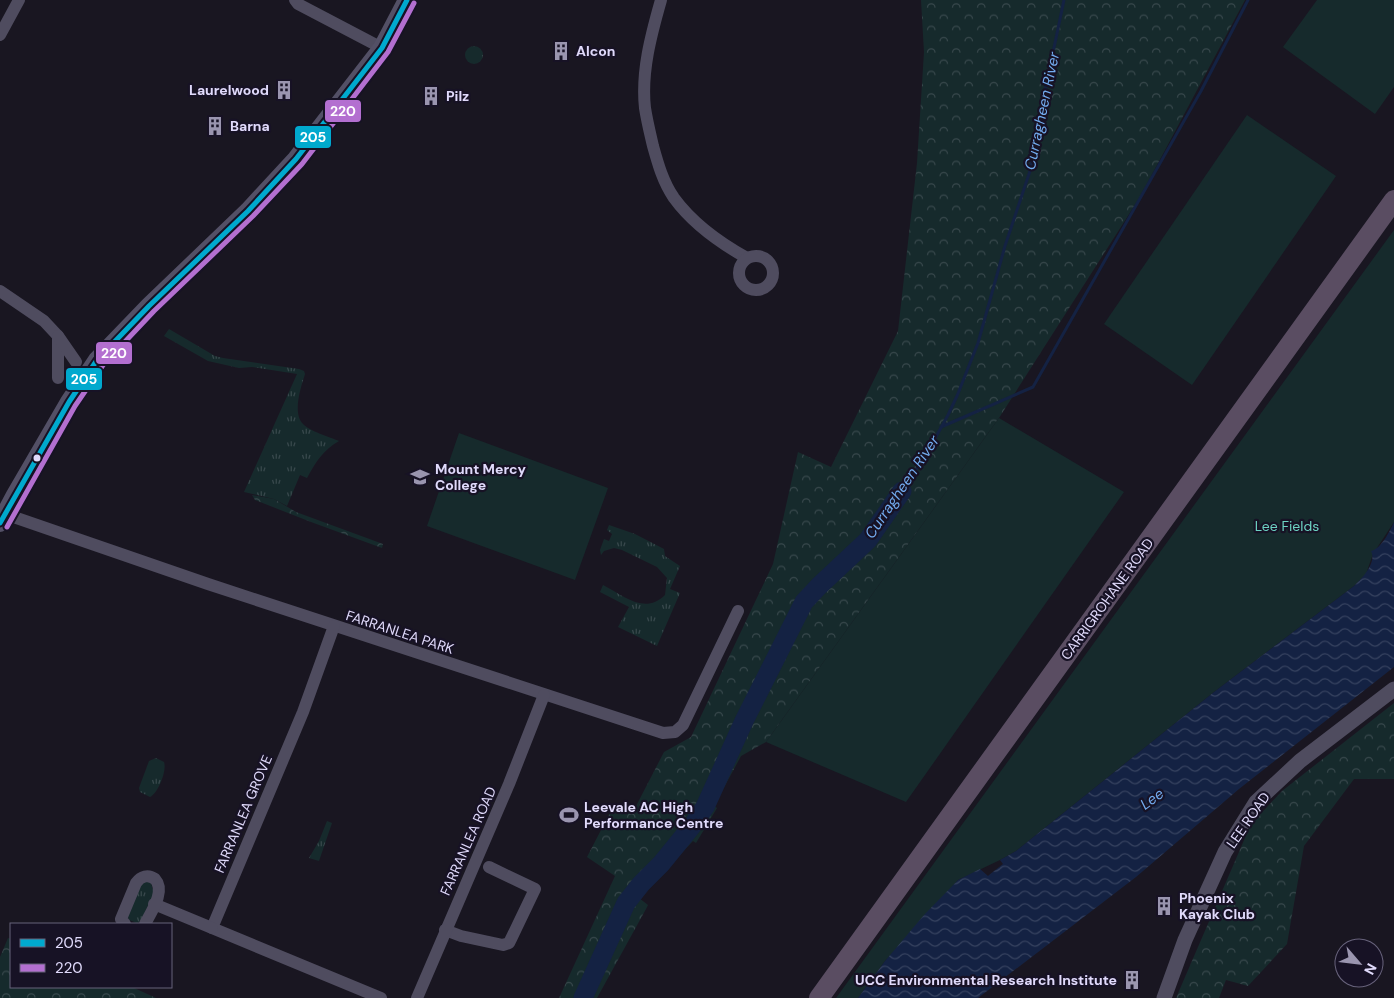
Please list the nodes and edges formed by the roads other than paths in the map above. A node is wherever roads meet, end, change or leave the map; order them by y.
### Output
1 (19, 0) edge
2 (295, 0) edge
3 (407, 0) edge
4 (661, 0) edge
5 (0, 35) edge
6 (382, 48) junction
7 (1394, 200) edge
8 (747, 258) dead end
9 (0, 291) edge
10 (58, 336) junction
11 (76, 362) dead end
12 (58, 378) dead end
13 (3, 518) edge
14 (738, 611) dead end
15 (334, 626) junction
16 (1394, 689) edge
17 (544, 695) junction
18 (489, 867) dead end
19 (154, 904) junction
20 (124, 923) edge
21 (145, 923) edge
22 (212, 928) junction
23 (445, 930) junction
24 (381, 998) edge
25 (416, 998) edge
26 (818, 998) edge
27 (1164, 998) edge

1 - 5 street
2 - 6 street
3 - 6 main road
4 - 8 street
6 - 13 main road
7 - 26 highway, CARRIGROHANE ROAD
9 - 10 street
10 - 11 street
10 - 12 street
13 - 15 street, FARRANLEA PARK
14 - 17 street, FARRANLEA PARK
15 - 17 street, FARRANLEA PARK
15 - 22 street, FARRANLEA GROVE
16 - 27 street, LEE ROAD
17 - 23 street, FARRANLEA ROAD
18 - 23 street
19 - 20 street
19 - 21 street
19 - 22 street
22 - 24 street
23 - 25 street, FARRANLEA ROAD

